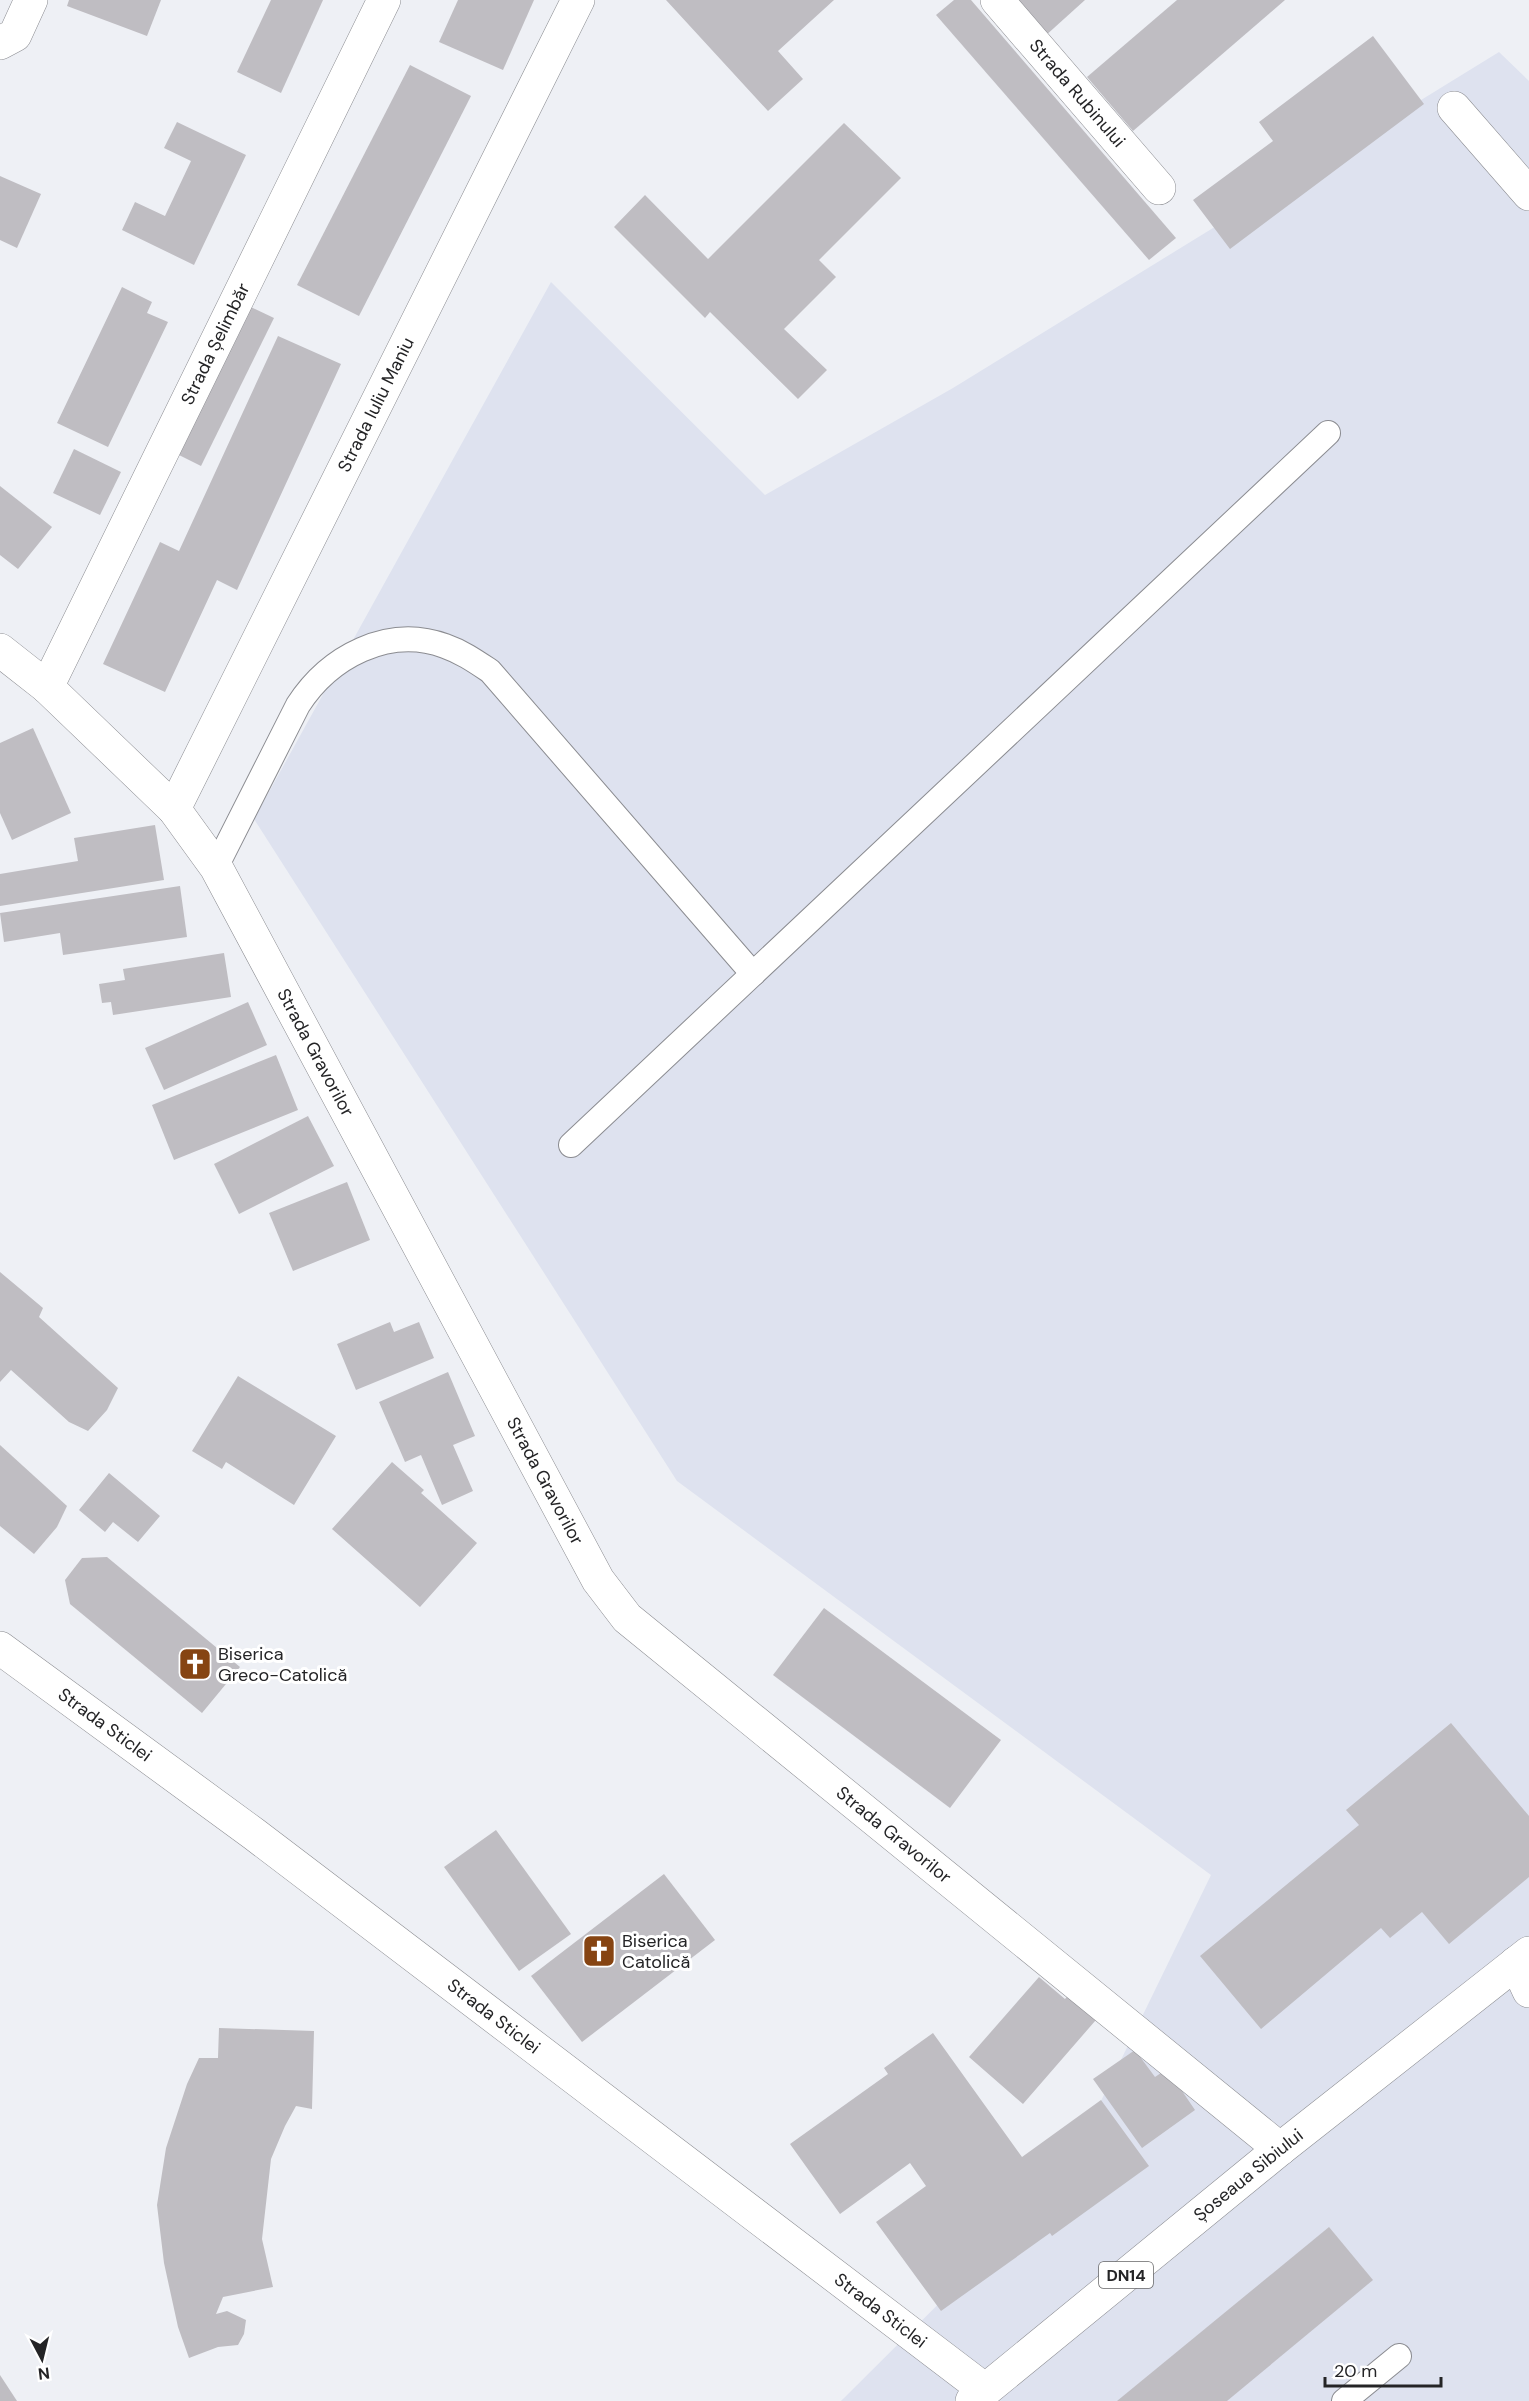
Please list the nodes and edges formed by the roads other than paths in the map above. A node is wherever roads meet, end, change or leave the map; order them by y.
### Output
1 (31, 0) edge
2 (384, 0) edge
3 (578, 0) edge
4 (997, 0) edge
5 (0, 43) edge
6 (1454, 108) dead end
7 (1159, 188) dead end
8 (1529, 194) edge
9 (1328, 433) dead end
10 (5, 662) edge
11 (47, 687) junction
12 (174, 809) junction
13 (216, 867) junction
14 (753, 974) junction
15 (571, 1145) dead end
16 (0, 1648) edge
17 (1525, 1969) edge
18 (1280, 2149) junction
19 (1400, 2356) dead end
20 (979, 2396) edge
21 (1344, 2401) edge

1 - 5 street
2 - 11 street, Strada Șelimbăr
3 - 12 street, Strada Iuliu Maniu
4 - 7 street, Strada Rubinului
6 - 8 street
9 - 14 lane
10 - 11 street, Strada Gravorilor
11 - 12 street, Strada Gravorilor
12 - 13 street, Strada Gravorilor
13 - 14 lane
13 - 18 street, Strada Gravorilor
14 - 15 lane
16 - 20 street, Strada Sticlei
17 - 18 street, Șoseaua Sibiului / DN14
18 - 20 street, Șoseaua Sibiului / DN14
19 - 21 lane

